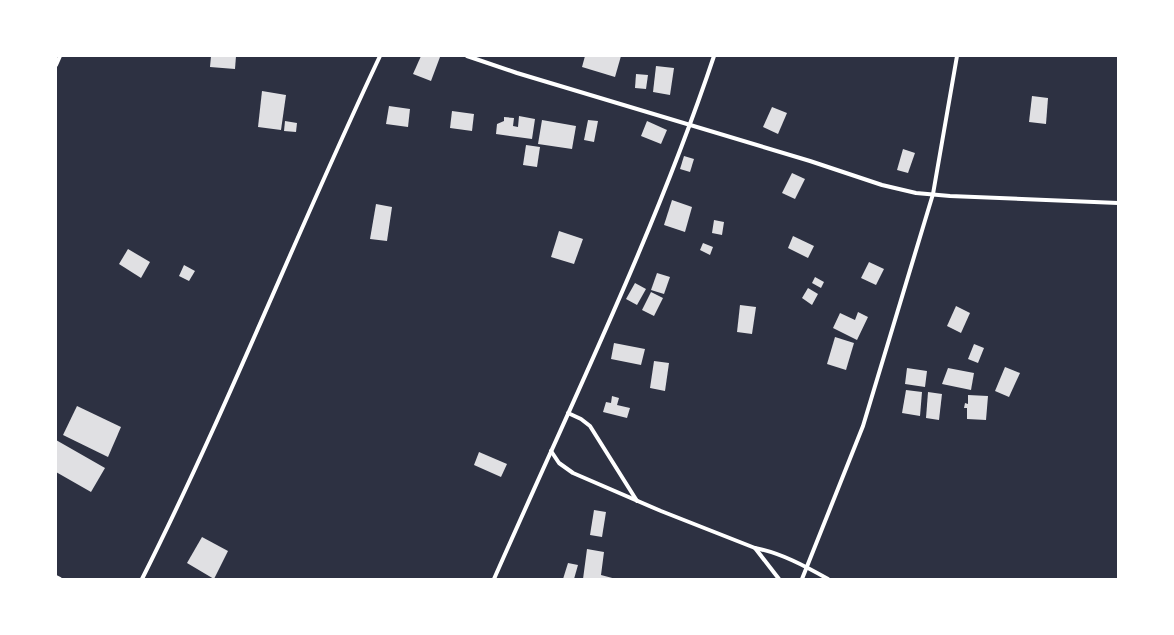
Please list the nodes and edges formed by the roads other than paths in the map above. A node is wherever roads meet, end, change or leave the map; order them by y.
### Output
1 (60, 56) edge
2 (380, 56) edge
3 (467, 56) edge
4 (714, 56) edge
5 (957, 56) edge
6 (56, 65) edge
7 (690, 126) junction
8 (933, 194) junction
9 (1118, 203) edge
10 (568, 413) junction
11 (551, 451) junction
12 (638, 501) junction
13 (755, 548) junction
14 (807, 567) junction
15 (56, 577) edge
16 (60, 579) edge
17 (142, 579) edge
18 (494, 579) edge
19 (779, 579) edge
20 (802, 579) edge
21 (828, 579) edge

1 - 6 street
2 - 17 street
3 - 7 street
4 - 7 street
5 - 8 street
7 - 8 street
7 - 10 street
8 - 9 street
8 - 14 street
10 - 11 street
10 - 12 street
11 - 12 street
11 - 18 street
12 - 13 street
13 - 14 street
13 - 19 street
14 - 20 street
14 - 21 street
15 - 16 street

